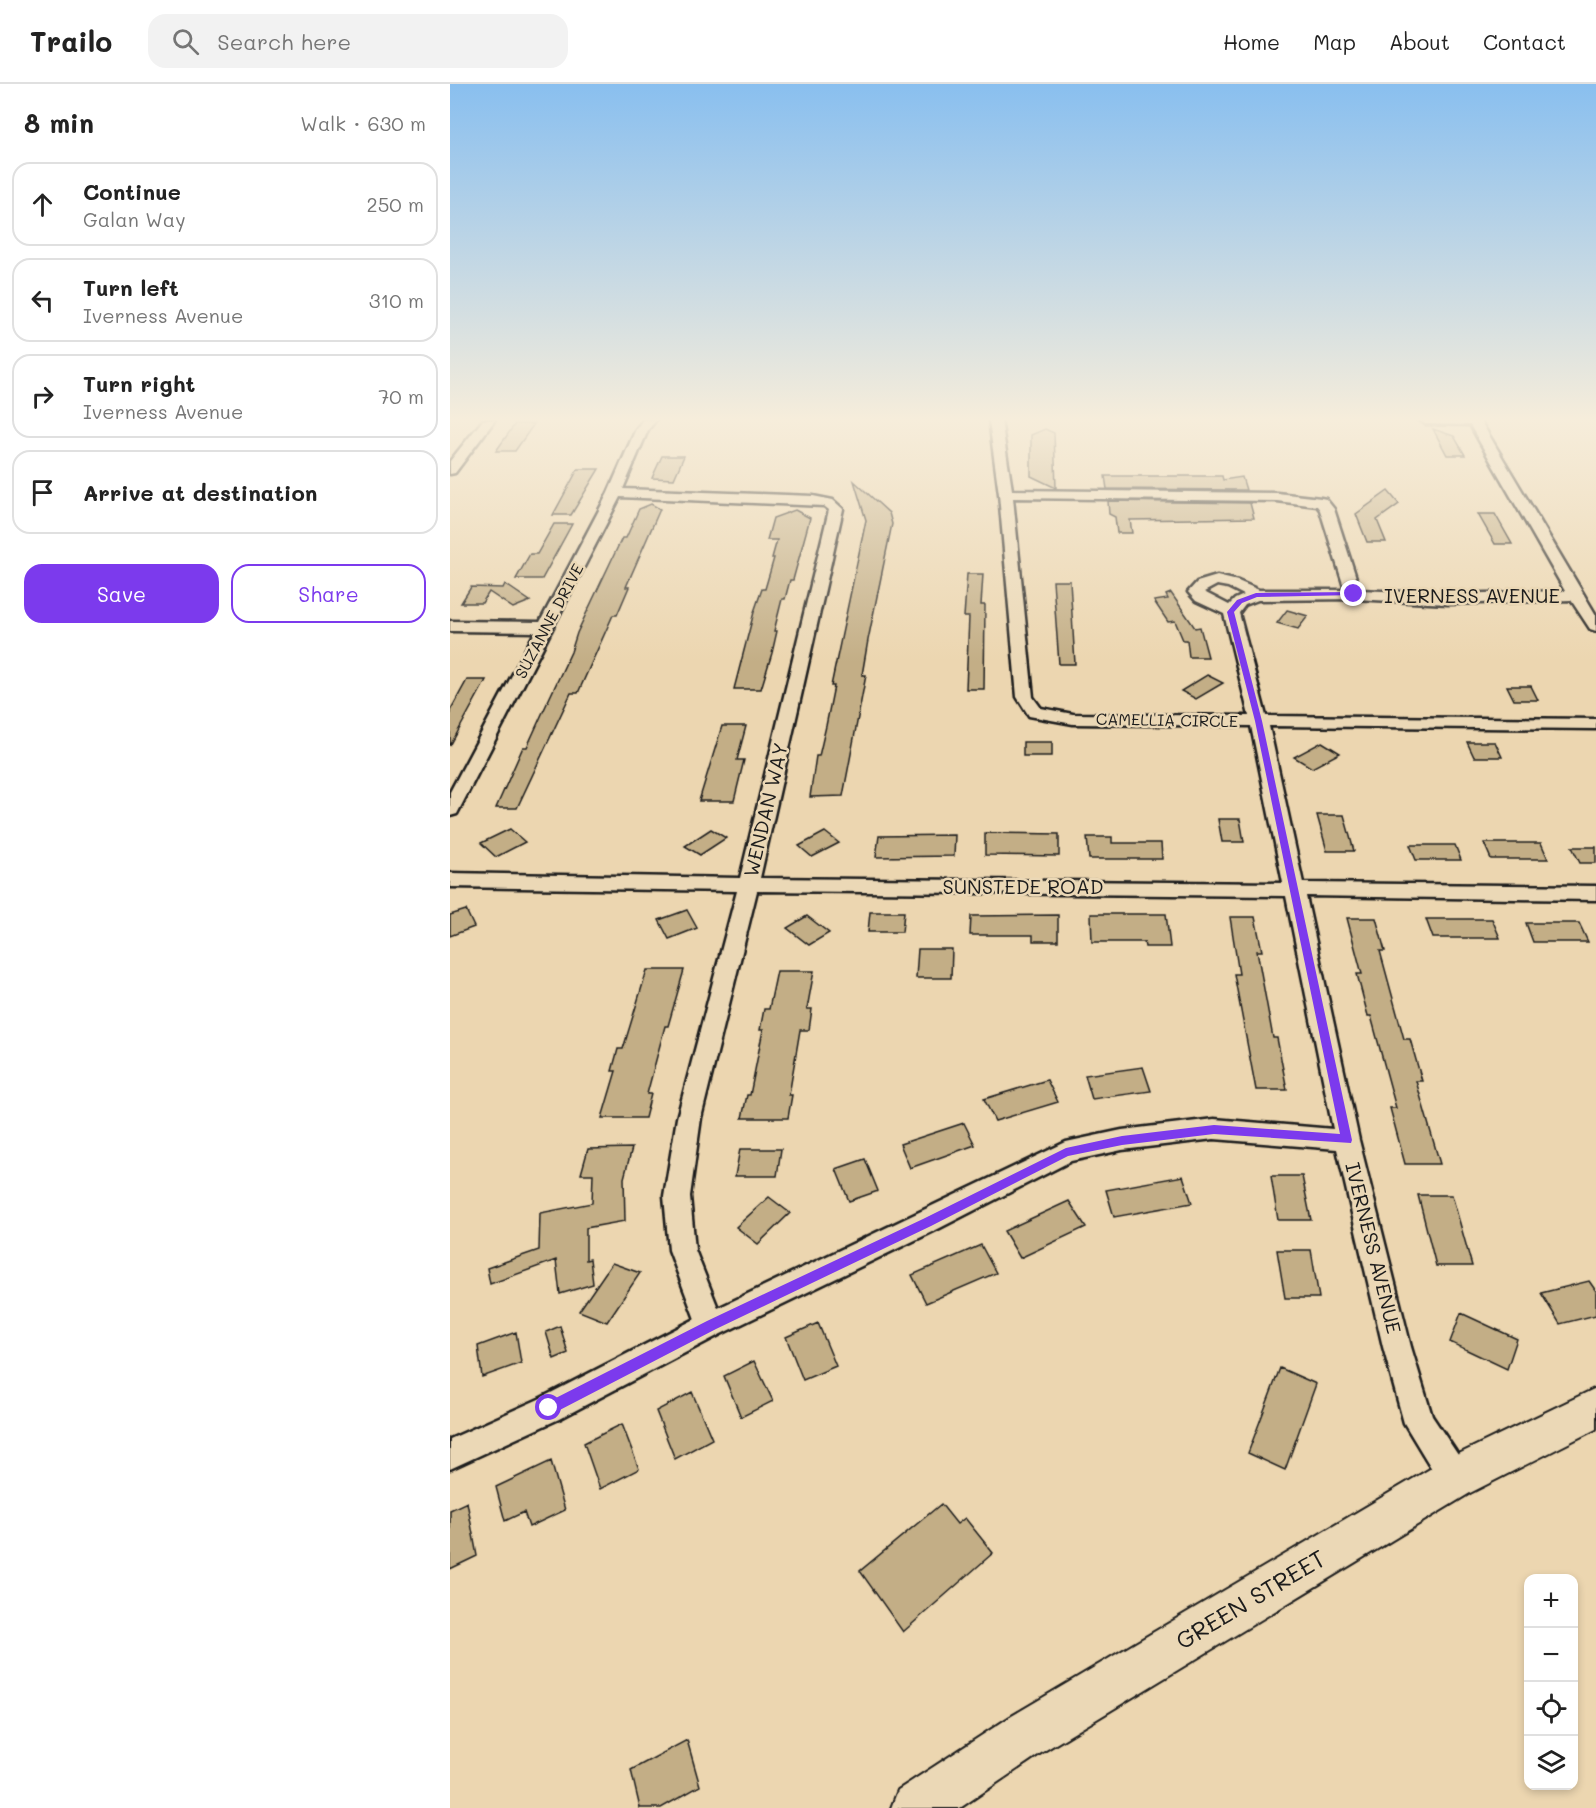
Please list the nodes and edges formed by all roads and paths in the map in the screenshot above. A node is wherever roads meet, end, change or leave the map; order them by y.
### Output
1 (611, 500) edge
2 (815, 500) edge
3 (1007, 500) edge
4 (1307, 500) edge
5 (1520, 500) edge
6 (1354, 594) junction
7 (1256, 595) junction
8 (1575, 596) junction
9 (1231, 612) junction
10 (450, 626) edge
11 (1596, 626) edge
12 (545, 627) junction
13 (1258, 721) junction
14 (1596, 724) edge
15 (450, 810) edge
16 (450, 880) edge
17 (748, 886) junction
18 (1295, 888) junction
19 (1596, 893) edge
20 (1347, 1140) junction
21 (711, 1325) junction
22 (1596, 1408) edge
23 (450, 1454) edge
24 (1455, 1478) junction
25 (916, 1808) edge

1 - 12 street, SUZANNE DRIVE
2 - 17 street, WENDAN WAY
3 - 13 street, CAMELLIA CIRCLE
4 - 6 street
5 - 8 street
6 - 7 street, IVERNESS AVENUE
6 - 8 street, IVERNESS AVENUE
7 - 9 street
7 - 9 street
8 - 11 street
9 - 13 street, IVERNESS AVENUE
10 - 12 street
12 - 15 street, SUZANNE DRIVE
13 - 14 street, CAMELLIA CIRCLE
13 - 18 street, IVERNESS AVENUE
16 - 17 street, SUNSTEDE ROAD
17 - 18 street, SUNSTEDE ROAD
17 - 21 street, WENDAN WAY
18 - 19 street, SUNSTEDE ROAD
18 - 20 street, IVERNESS AVENUE
20 - 21 street
20 - 24 street, IVERNESS AVENUE
21 - 23 street
22 - 24 street, GREEN STREET
24 - 25 street, GREEN STREET

